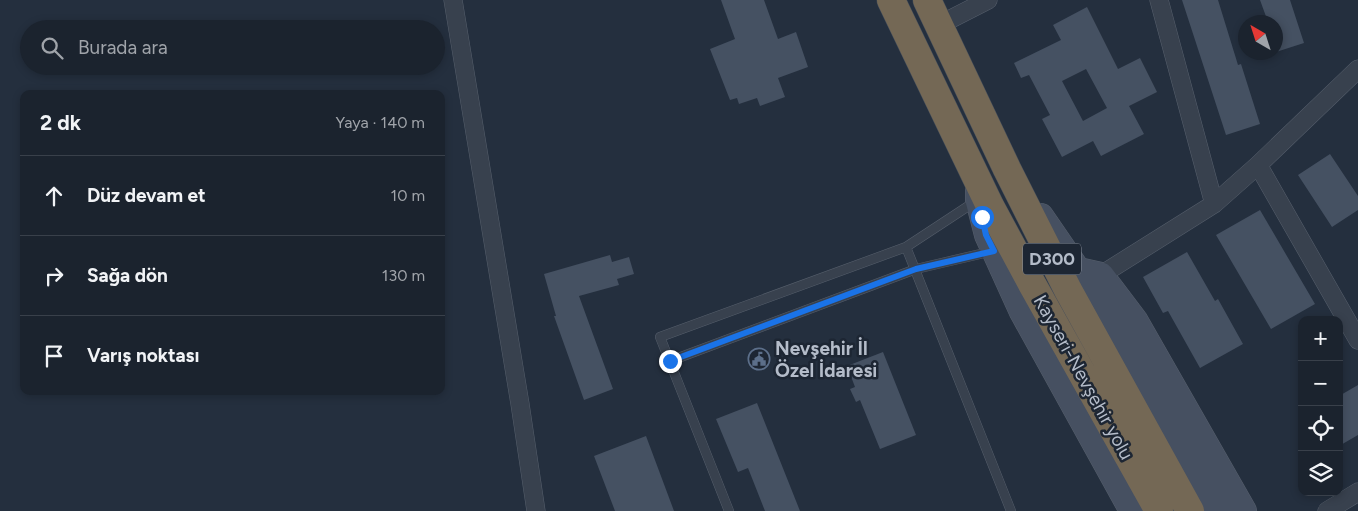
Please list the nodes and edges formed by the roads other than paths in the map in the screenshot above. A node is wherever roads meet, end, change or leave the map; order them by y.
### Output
1 (453, 0) edge
2 (891, 0) edge
3 (927, 0) edge
4 (988, 0) edge
5 (1159, 0) edge
6 (939, 25) junction
7 (1358, 68) edge
8 (1258, 165) junction
9 (1007, 169) junction
10 (978, 190) junction
11 (1214, 204) junction
12 (906, 247) junction
13 (994, 251) junction
14 (916, 269) junction
15 (1090, 272) junction
16 (1358, 340) edge
17 (670, 361) junction
18 (1358, 492) edge
19 (536, 511) edge
20 (729, 511) edge
21 (1011, 511) edge
22 (1132, 511) edge
23 (1159, 511) edge
24 (1190, 511) edge
25 (1219, 511) edge
26 (1244, 511) edge
27 (1327, 511) edge

1 - 19 street
2 - 10 highway, Kayseri-Nevşehir yolu / D300
3 - 6 highway, Kayseri-Nevşehir yolu / D300
4 - 6 street
5 - 11 street
6 - 9 highway, Kayseri-Nevşehir yolu / D300
7 - 8 street
8 - 11 street
8 - 16 street
9 - 15 street
9 - 24 highway, Kayseri-Nevşehir yolu / D300
10 - 12 lane
10 - 13 street
10 - 23 highway, Kayseri-Nevşehir yolu / D300
11 - 15 street
12 - 14 lane
12 - 17 lane
13 - 14 lane
13 - 22 street
14 - 17 lane
14 - 21 lane
15 - 25 street
15 - 26 street
17 - 20 lane
18 - 27 street

